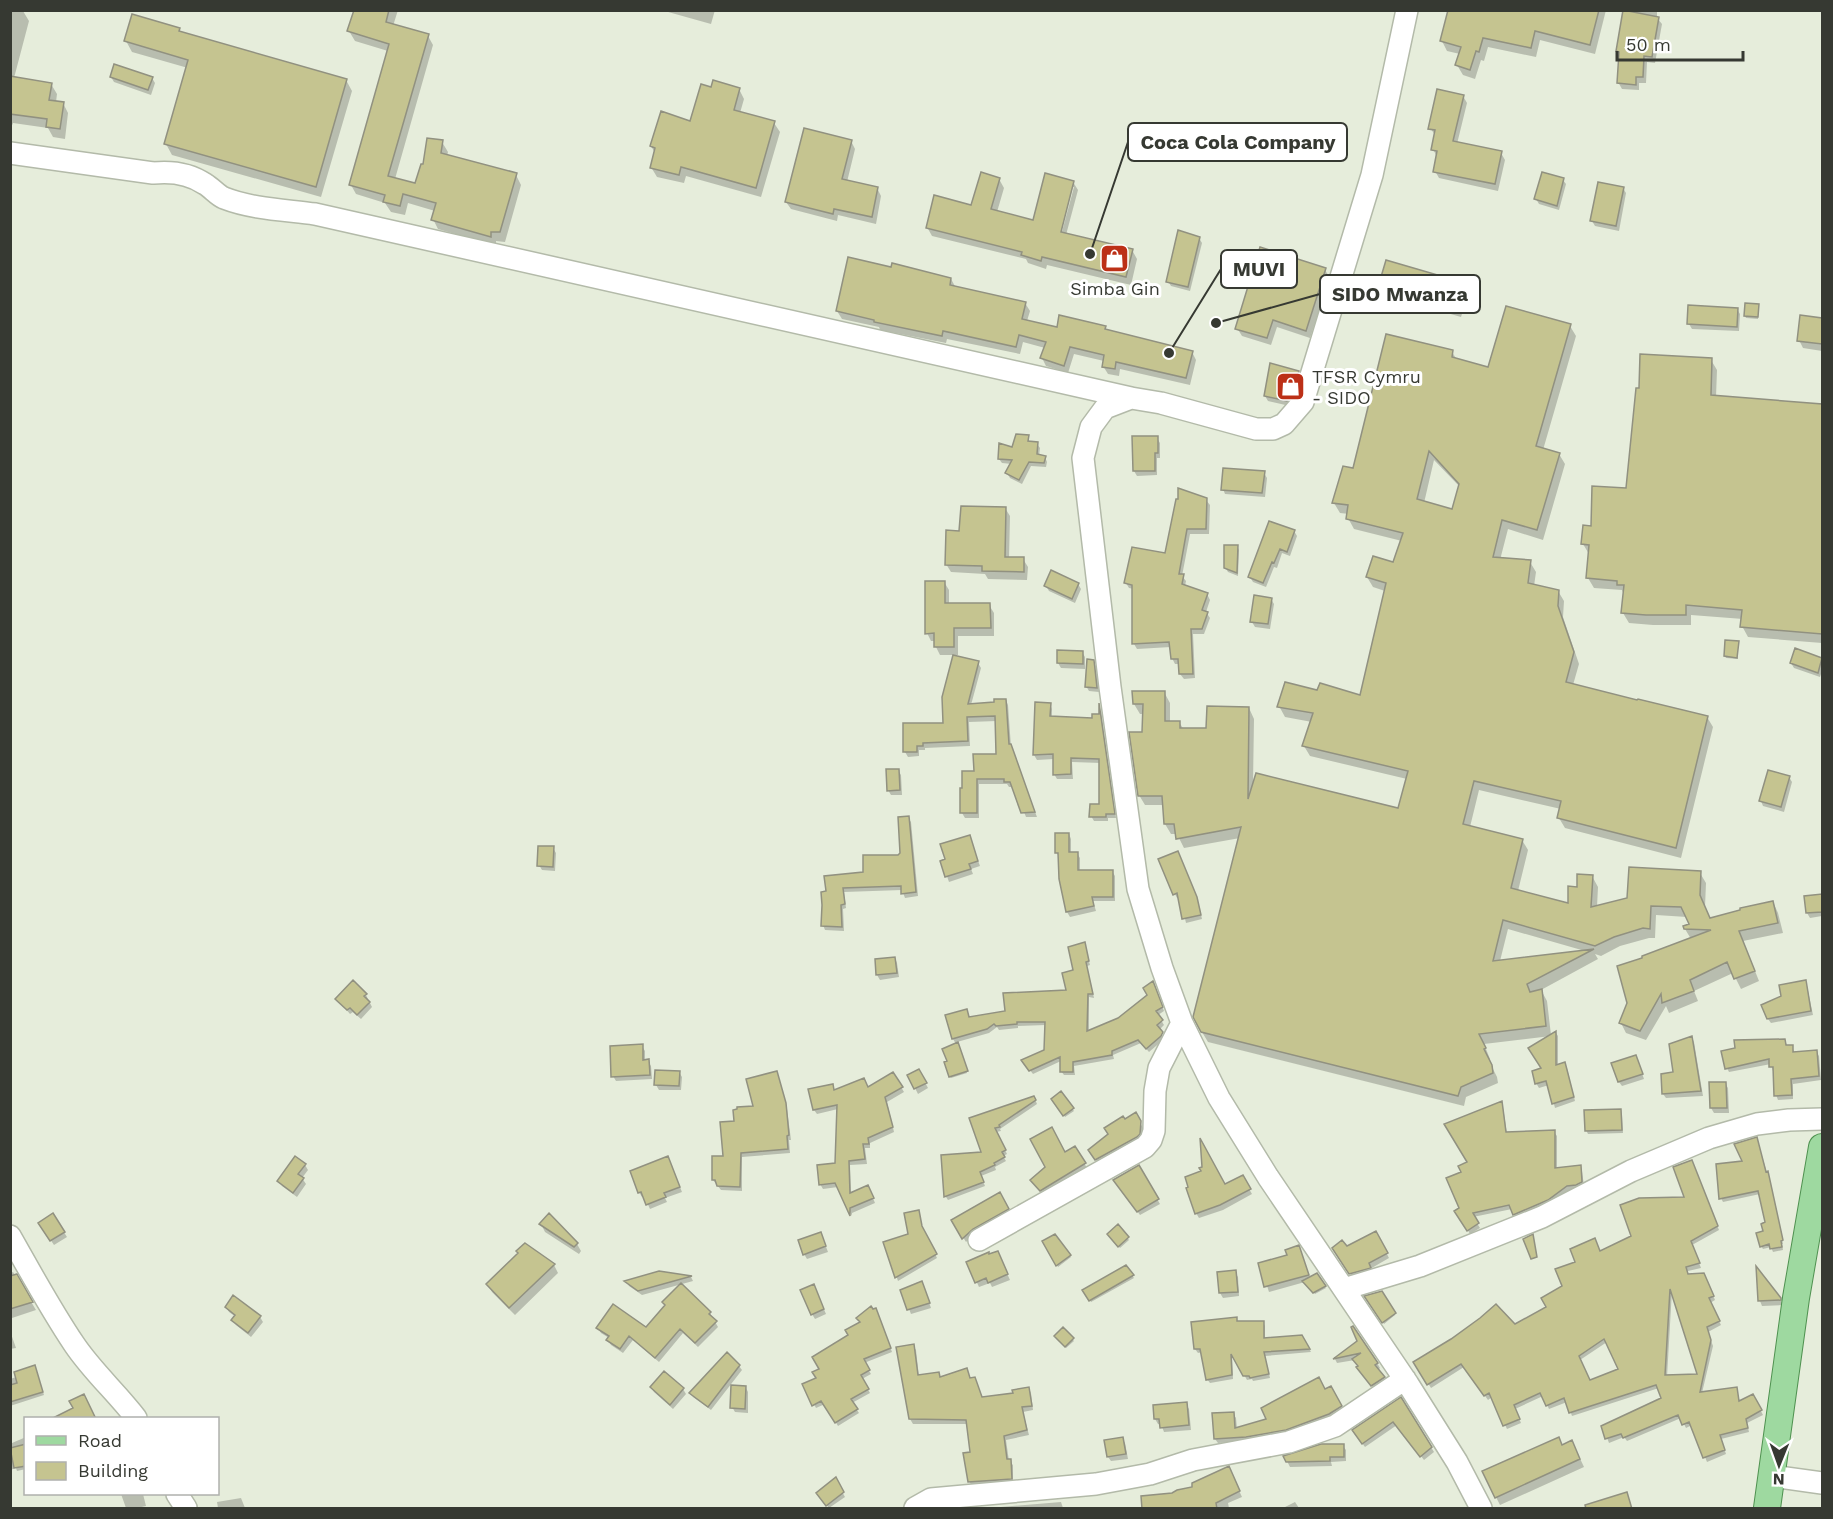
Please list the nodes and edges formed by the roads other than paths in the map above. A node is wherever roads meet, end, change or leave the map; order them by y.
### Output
1 (1407, 10) edge
2 (10, 153) edge
3 (1131, 398) junction
4 (1182, 1023) junction
5 (1822, 1119) edge
6 (1822, 1147) edge
7 (10, 1236) edge
8 (980, 1240) dead end
9 (1344, 1289) junction
10 (1404, 1379) junction
11 (134, 1417) edge
12 (1771, 1476) junction
13 (1822, 1483) edge
14 (178, 1495) edge
15 (186, 1509) edge
16 (915, 1509) edge
17 (1481, 1509) edge
18 (1767, 1509) edge

1 - 3 street
2 - 3 street
3 - 4 street
4 - 8 street
4 - 9 street
5 - 9 street
6 - 12 main road
7 - 11 street
9 - 10 street
10 - 16 street
10 - 17 street
12 - 13 street
12 - 18 main road
14 - 15 street

